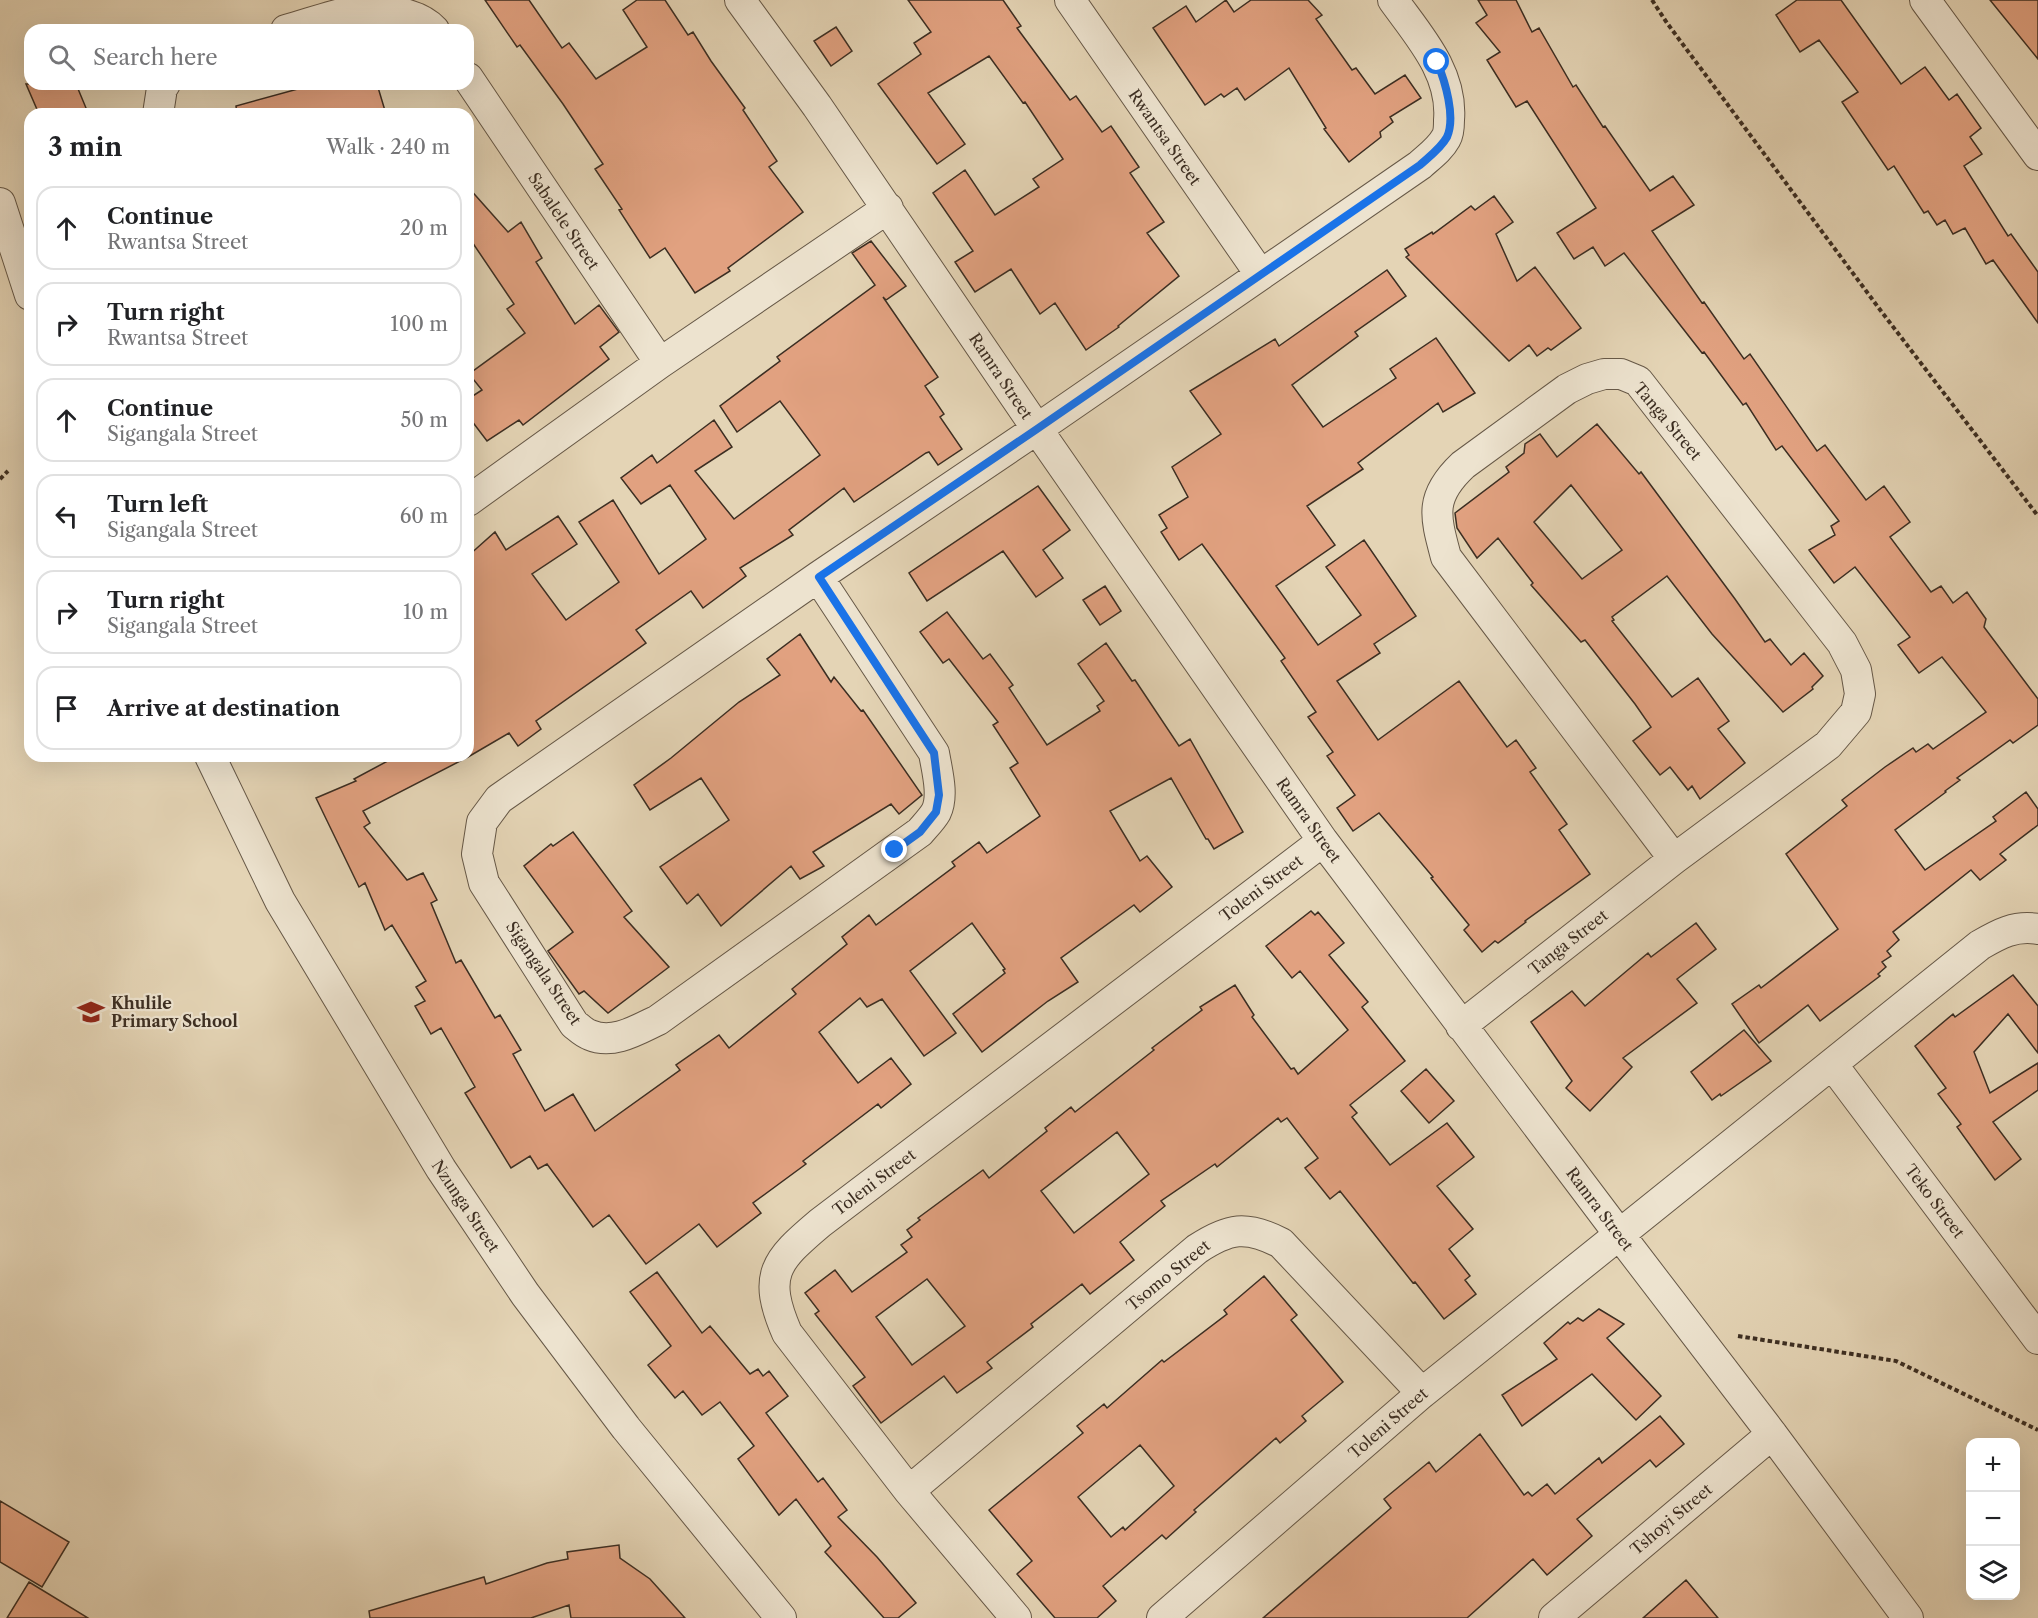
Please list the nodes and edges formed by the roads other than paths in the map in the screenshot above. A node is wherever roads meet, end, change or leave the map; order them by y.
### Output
1 (740, 0) edge
2 (1070, 0) edge
3 (1393, 0) edge
4 (1925, 0) edge
5 (308, 24) edge
6 (425, 24) edge
7 (474, 87) edge
8 (162, 90) edge
9 (159, 108) edge
10 (2038, 155) edge
11 (0, 203) edge
12 (888, 208) junction
13 (1260, 274) junction
14 (24, 277) edge
15 (660, 363) junction
16 (1037, 429) junction
17 (474, 497) edge
18 (819, 577) junction
19 (213, 762) edge
20 (1323, 841) junction
21 (1674, 859) junction
22 (2038, 929) edge
23 (1461, 1026) junction
24 (1832, 1064) junction
25 (1619, 1234) junction
26 (2038, 1339) edge
27 (1422, 1393) junction
28 (1772, 1434) junction
29 (909, 1491) junction
30 (1567, 1614) edge
31 (781, 1618) edge
32 (1016, 1618) edge
33 (1162, 1618) edge
34 (1908, 1618) edge

1 - 12 street, Ramra Street
2 - 13 street, Rwantsa Street
3 - 13 street
4 - 10 street
5 - 6 street
7 - 15 street, Sabalele Street
8 - 9 street
11 - 14 street
12 - 15 street
12 - 16 street, Ramra Street
13 - 16 street
15 - 17 street
16 - 18 street, Sigangala Street
16 - 20 street, Ramra Street
18 - 18 street, Sigangala Street
19 - 31 street, Nzunga Street
20 - 23 street, Ramra Street
20 - 29 street, Toleni Street
21 - 21 street, Tanga Street
21 - 23 street, Tanga Street
22 - 24 street
23 - 25 street, Ramra Street
24 - 25 street
24 - 26 street, Teko Street
25 - 27 street, Toleni Street
25 - 28 street, Ramra Street
27 - 29 street, Tsomo Street
27 - 33 street, Toleni Street
28 - 30 street, Tshoyi Street
28 - 34 street, Ramra Street
29 - 32 street, Toleni Street

